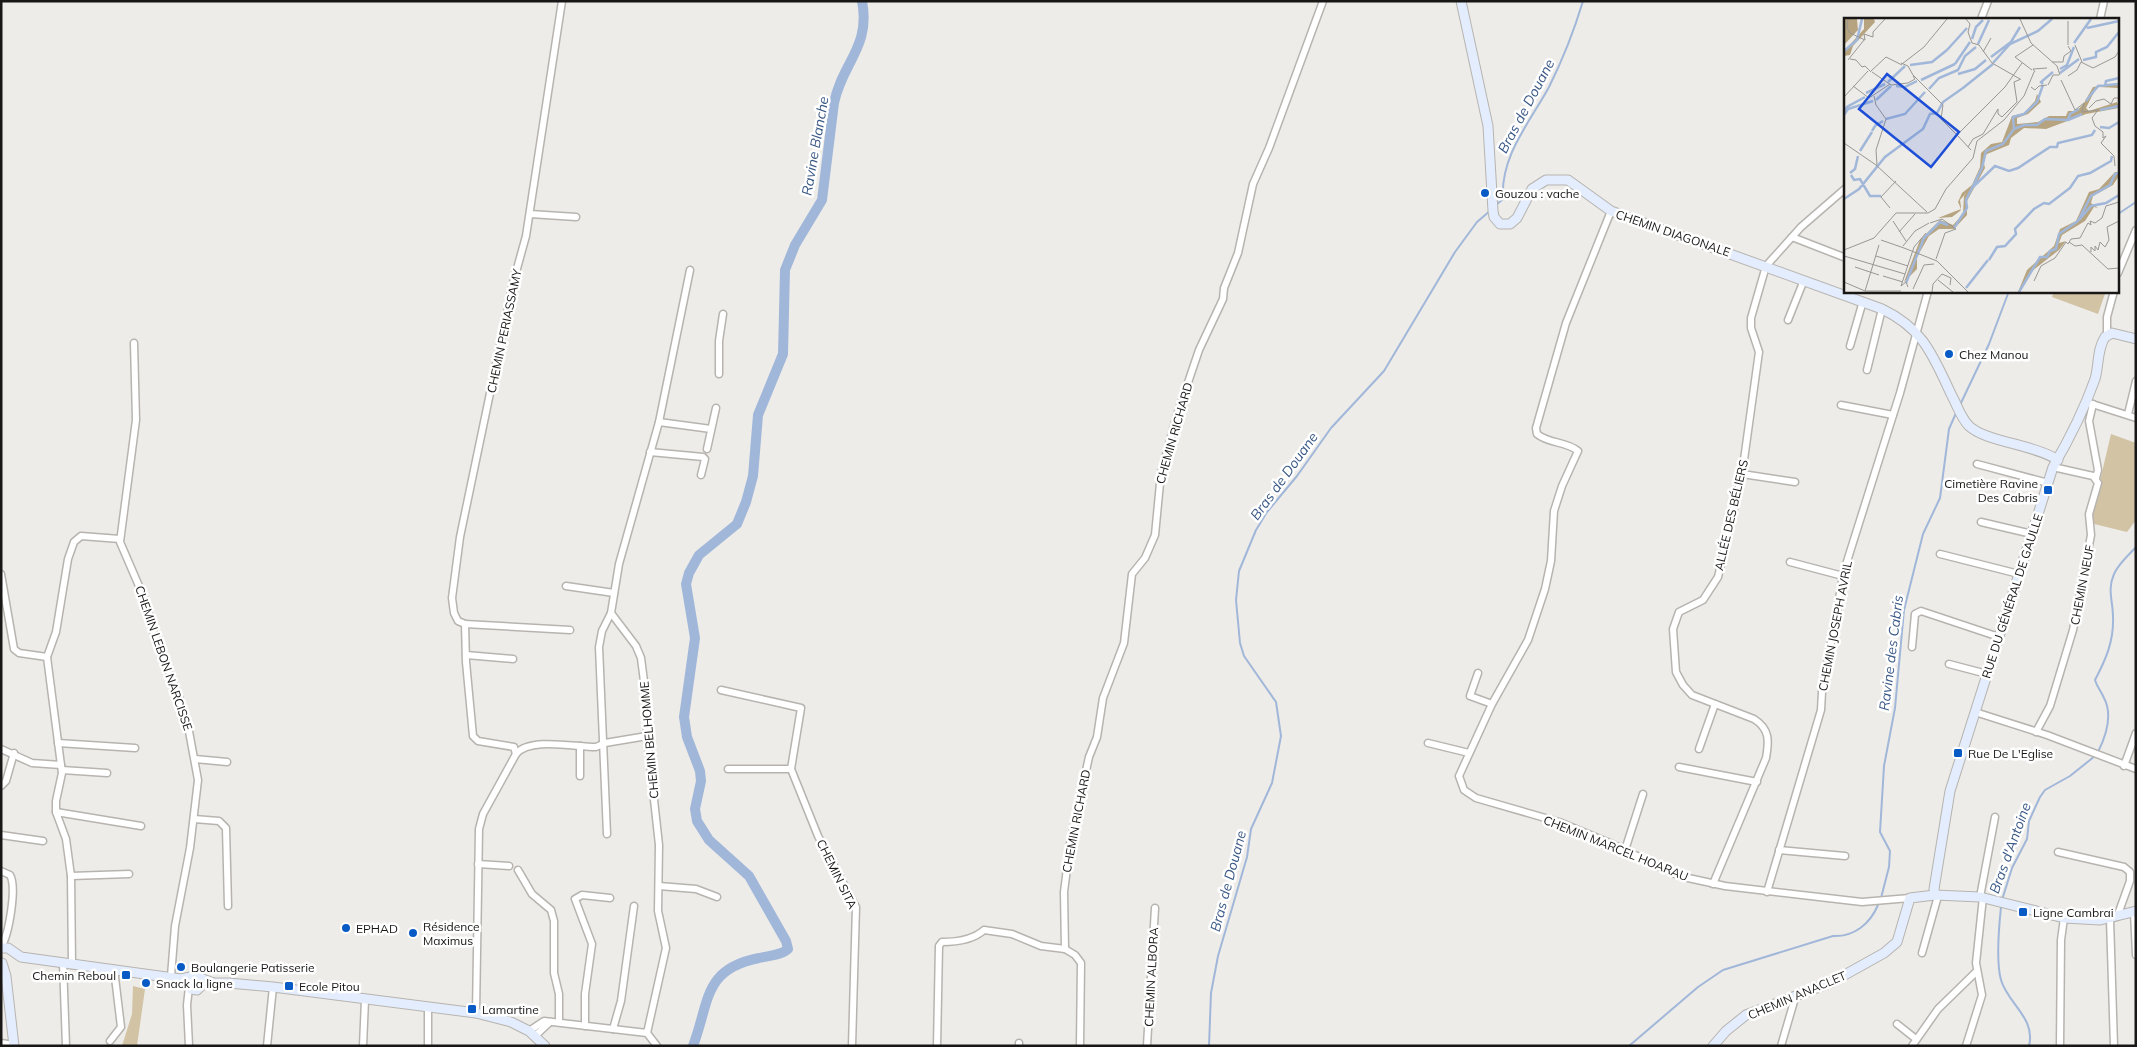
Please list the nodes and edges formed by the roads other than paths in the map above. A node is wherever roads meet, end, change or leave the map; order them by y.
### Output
1 (562, 1) edge
2 (1322, 1) edge
3 (1461, 1) edge
4 (1988, 1) edge
5 (2104, 1) edge
6 (1981, 18) edge
7 (2100, 18) edge
8 (1844, 190) edge
9 (1611, 211) junction
10 (530, 214) junction
11 (576, 217) dead end
12 (2136, 230) edge
13 (1792, 237) junction
14 (1844, 257) edge
15 (1766, 266) junction
16 (2120, 266) edge
17 (690, 270) dead end
18 (1804, 280) junction
19 (1928, 292) edge
20 (2114, 292) edge
21 (1863, 301) junction
22 (1882, 309) junction
23 (723, 314) dead end
24 (1788, 320) dead end
25 (1917, 332) junction
26 (2107, 334) junction
27 (2136, 338) edge
28 (134, 343) dead end
29 (1850, 346) dead end
30 (1866, 370) dead end
31 (719, 374) dead end
32 (2136, 381) edge
33 (2090, 403) junction
34 (1841, 405) dead end
35 (716, 408) dead end
36 (2128, 414) junction
37 (1893, 415) junction
38 (2136, 418) edge
39 (659, 422) junction
40 (711, 429) junction
41 (707, 448) dead end
42 (650, 452) junction
43 (2055, 463) junction
44 (1977, 464) dead end
45 (1742, 474) junction
46 (701, 475) dead end
47 (2096, 478) junction
48 (1795, 482) dead end
49 (2048, 483) junction
50 (1981, 522) dead end
51 (2032, 534) junction
52 (120, 539) junction
53 (1940, 554) dead end
54 (1790, 562) dead end
55 (1, 574) edge
56 (2020, 574) junction
57 (1843, 576) junction
58 (566, 586) dead end
59 (614, 593) junction
60 (611, 613) junction
61 (465, 624) junction
62 (570, 630) dead end
63 (1999, 637) junction
64 (1912, 648) dead end
65 (466, 655) junction
66 (47, 657) junction
67 (513, 659) dead end
68 (1949, 664) dead end
69 (1478, 673) dead end
70 (1987, 674) junction
71 (721, 690) dead end
72 (1492, 704) junction
73 (1715, 704) junction
74 (1975, 712) junction
75 (2036, 732) junction
76 (2136, 734) edge
77 (647, 736) junction
78 (58, 743) junction
79 (605, 743) junction
80 (1428, 743) dead end
81 (580, 746) junction
82 (135, 748) dead end
83 (1, 749) edge
84 (1699, 749) dead end
85 (14, 753) junction
86 (1469, 753) junction
87 (516, 754) junction
88 (195, 759) junction
89 (227, 762) dead end
90 (2124, 766) junction
91 (61, 767) junction
92 (1679, 767) dead end
93 (728, 769) dead end
94 (791, 769) junction
95 (2136, 770) edge
96 (107, 773) dead end
97 (580, 776) dead end
98 (1757, 782) junction
99 (1, 786) edge
100 (1643, 794) dead end
101 (56, 812) junction
102 (1995, 817) dead end
103 (194, 819) junction
104 (141, 826) dead end
105 (608, 834) dead end
106 (1, 835) edge
107 (43, 841) dead end
108 (1625, 850) junction
109 (1779, 850) junction
110 (2058, 852) dead end
111 (1845, 856) dead end
112 (478, 864) junction
113 (509, 866) dead end
114 (518, 870) dead end
115 (2133, 870) edge
116 (1, 871) edge
117 (129, 874) dead end
118 (71, 876) junction
119 (1713, 884) junction
120 (659, 886) junction
121 (1766, 892) junction
122 (1937, 896) junction
123 (717, 897) dead end
124 (1982, 897) junction
125 (610, 898) dead end
126 (1910, 898) junction
127 (228, 906) dead end
128 (634, 906) dead end
129 (1155, 908) dead end
130 (2135, 912) edge
131 (2064, 918) junction
132 (2114, 918) junction
133 (1066, 949) junction
134 (1922, 953) dead end
135 (2136, 955) edge
136 (6, 956) edge
137 (68, 964) junction
138 (114, 969) junction
139 (1977, 971) junction
140 (171, 976) junction
141 (192, 983) junction
142 (273, 987) junction
143 (1795, 998) junction
144 (365, 1000) junction
145 (428, 1008) junction
146 (476, 1013) junction
147 (559, 1022) junction
148 (1897, 1024) dead end
149 (585, 1026) junction
150 (613, 1029) junction
151 (645, 1033) junction
152 (532, 1034) junction
153 (1916, 1038) junction
154 (110, 1041) dead end
155 (1, 1043) edge
156 (14, 1045) edge
157 (66, 1046) edge
158 (189, 1046) edge
159 (267, 1046) edge
160 (363, 1046) edge
161 (428, 1046) edge
162 (545, 1046) edge
163 (657, 1046) edge
164 (852, 1046) edge
165 (937, 1046) edge
166 (1080, 1046) edge
167 (1147, 1046) edge
168 (1713, 1046) edge
169 (1781, 1046) edge
170 (1912, 1046) edge
171 (1966, 1046) edge
172 (2060, 1046) edge
173 (2114, 1046) edge

1 - 10 street, CHEMIN PERIASSAMY
2 - 133 street, CHEMIN RICHARD
3 - 9 street, CHEMIN DIAGONALE
4 - 6 street
5 - 7 street
8 - 13 street, ALLÉE DES BÉLIERS
9 - 15 street, CHEMIN DIAGONALE
9 - 72 street, CHEMIN MARCEL HOARAU
10 - 11 street
10 - 61 street, CHEMIN PERIASSAMY
12 - 16 street
13 - 14 street
13 - 15 street, ALLÉE DES BÉLIERS
15 - 18 street, CHEMIN DIAGONALE
15 - 45 street, ALLÉE DES BÉLIERS
17 - 39 street
18 - 21 street, CHEMIN DIAGONALE
18 - 24 street
19 - 25 street, CHEMIN JOSEPH AVRIL
20 - 26 street
21 - 22 street, CHEMIN DIAGONALE
21 - 29 street
22 - 25 street, CHEMIN DIAGONALE
22 - 30 street
23 - 31 street
25 - 37 street, CHEMIN JOSEPH AVRIL
25 - 43 street, CHEMIN DIAGONALE
26 - 27 street
26 - 33 street, RUE DU GÉNÉRAL DE GAULLE
28 - 52 street, CHEMIN LEBON NARCISSE
32 - 36 street
33 - 36 street
33 - 43 street, RUE DU GÉNÉRAL DE GAULLE
33 - 47 street, CHEMIN NEUF
34 - 37 street
35 - 40 street
36 - 38 street
37 - 57 street, CHEMIN JOSEPH AVRIL
39 - 40 street
39 - 42 street
40 - 41 street
42 - 46 street
42 - 59 street
43 - 47 street
43 - 49 street, RUE DU GÉNÉRAL DE GAULLE
44 - 49 street
45 - 48 street
45 - 73 street, ALLÉE DES BÉLIERS
47 - 75 street, CHEMIN NEUF
49 - 51 street, RUE DU GÉNÉRAL DE GAULLE
50 - 51 street
51 - 56 street, RUE DU GÉNÉRAL DE GAULLE
52 - 66 street
52 - 88 street, CHEMIN LEBON NARCISSE
53 - 56 street
54 - 57 street
55 - 66 street
56 - 63 street, RUE DU GÉNÉRAL DE GAULLE
57 - 109 street, CHEMIN JOSEPH AVRIL
58 - 59 street
59 - 60 street
60 - 77 street, CHEMIN BELHOMME
60 - 79 street
61 - 62 street
61 - 65 street
63 - 64 street
63 - 70 street, RUE DU GÉNÉRAL DE GAULLE
65 - 67 street
65 - 87 street
66 - 78 street
68 - 70 street
69 - 72 street
70 - 74 street, RUE DU GÉNÉRAL DE GAULLE
71 - 94 street
72 - 86 street, CHEMIN MARCEL HOARAU
73 - 84 street
73 - 98 street, ALLÉE DES BÉLIERS
74 - 75 street
74 - 122 street, RUE DU GÉNÉRAL DE GAULLE
75 - 90 street
76 - 90 street
77 - 79 street
77 - 120 street, CHEMIN BELHOMME
78 - 82 street
78 - 91 street
79 - 81 street
79 - 105 street
80 - 86 street
81 - 87 street
81 - 97 street
83 - 85 street
85 - 91 street
85 - 99 street
86 - 108 street, CHEMIN MARCEL HOARAU
87 - 112 street
88 - 89 street
88 - 103 street, CHEMIN LEBON NARCISSE
90 - 95 street
91 - 96 street
91 - 101 street
92 - 98 street
93 - 94 street
94 - 164 street, CHEMIN SITA
98 - 119 street, ALLÉE DES BÉLIERS
100 - 108 street
101 - 104 street
101 - 118 street
102 - 124 street
103 - 127 street
103 - 140 street, CHEMIN LEBON NARCISSE
106 - 107 street
108 - 119 street, CHEMIN MARCEL HOARAU
109 - 111 street
109 - 121 street, CHEMIN JOSEPH AVRIL
110 - 115 street
112 - 113 street
112 - 146 street
114 - 147 street
115 - 132 street
116 - 136 street
117 - 118 street
118 - 137 street
119 - 121 street, CHEMIN MARCEL HOARAU
120 - 123 street
120 - 151 street, CHEMIN BELHOMME
121 - 126 street, CHEMIN MARCEL HOARAU
122 - 124 street
122 - 126 street
122 - 134 street
124 - 131 street
124 - 139 street
125 - 149 street
126 - 143 street, CHEMIN ANACLET
128 - 150 street
129 - 167 street, CHEMIN ALBORA
130 - 132 street
130 - 135 street
131 - 132 street
131 - 172 street
132 - 173 street
133 - 165 street
133 - 166 street
136 - 137 street
136 - 156 street
137 - 138 street
137 - 157 street
138 - 140 street
138 - 154 street
139 - 153 street
139 - 171 street
140 - 141 street
141 - 142 street
141 - 158 street
142 - 144 street
142 - 159 street
143 - 168 street, CHEMIN ANACLET
143 - 169 street
144 - 145 street
144 - 160 street
145 - 146 street
145 - 161 street
146 - 152 street
147 - 149 street
147 - 152 street
148 - 153 street
149 - 150 street
150 - 151 street
151 - 163 street
152 - 162 street
153 - 170 street
155 - 156 street

